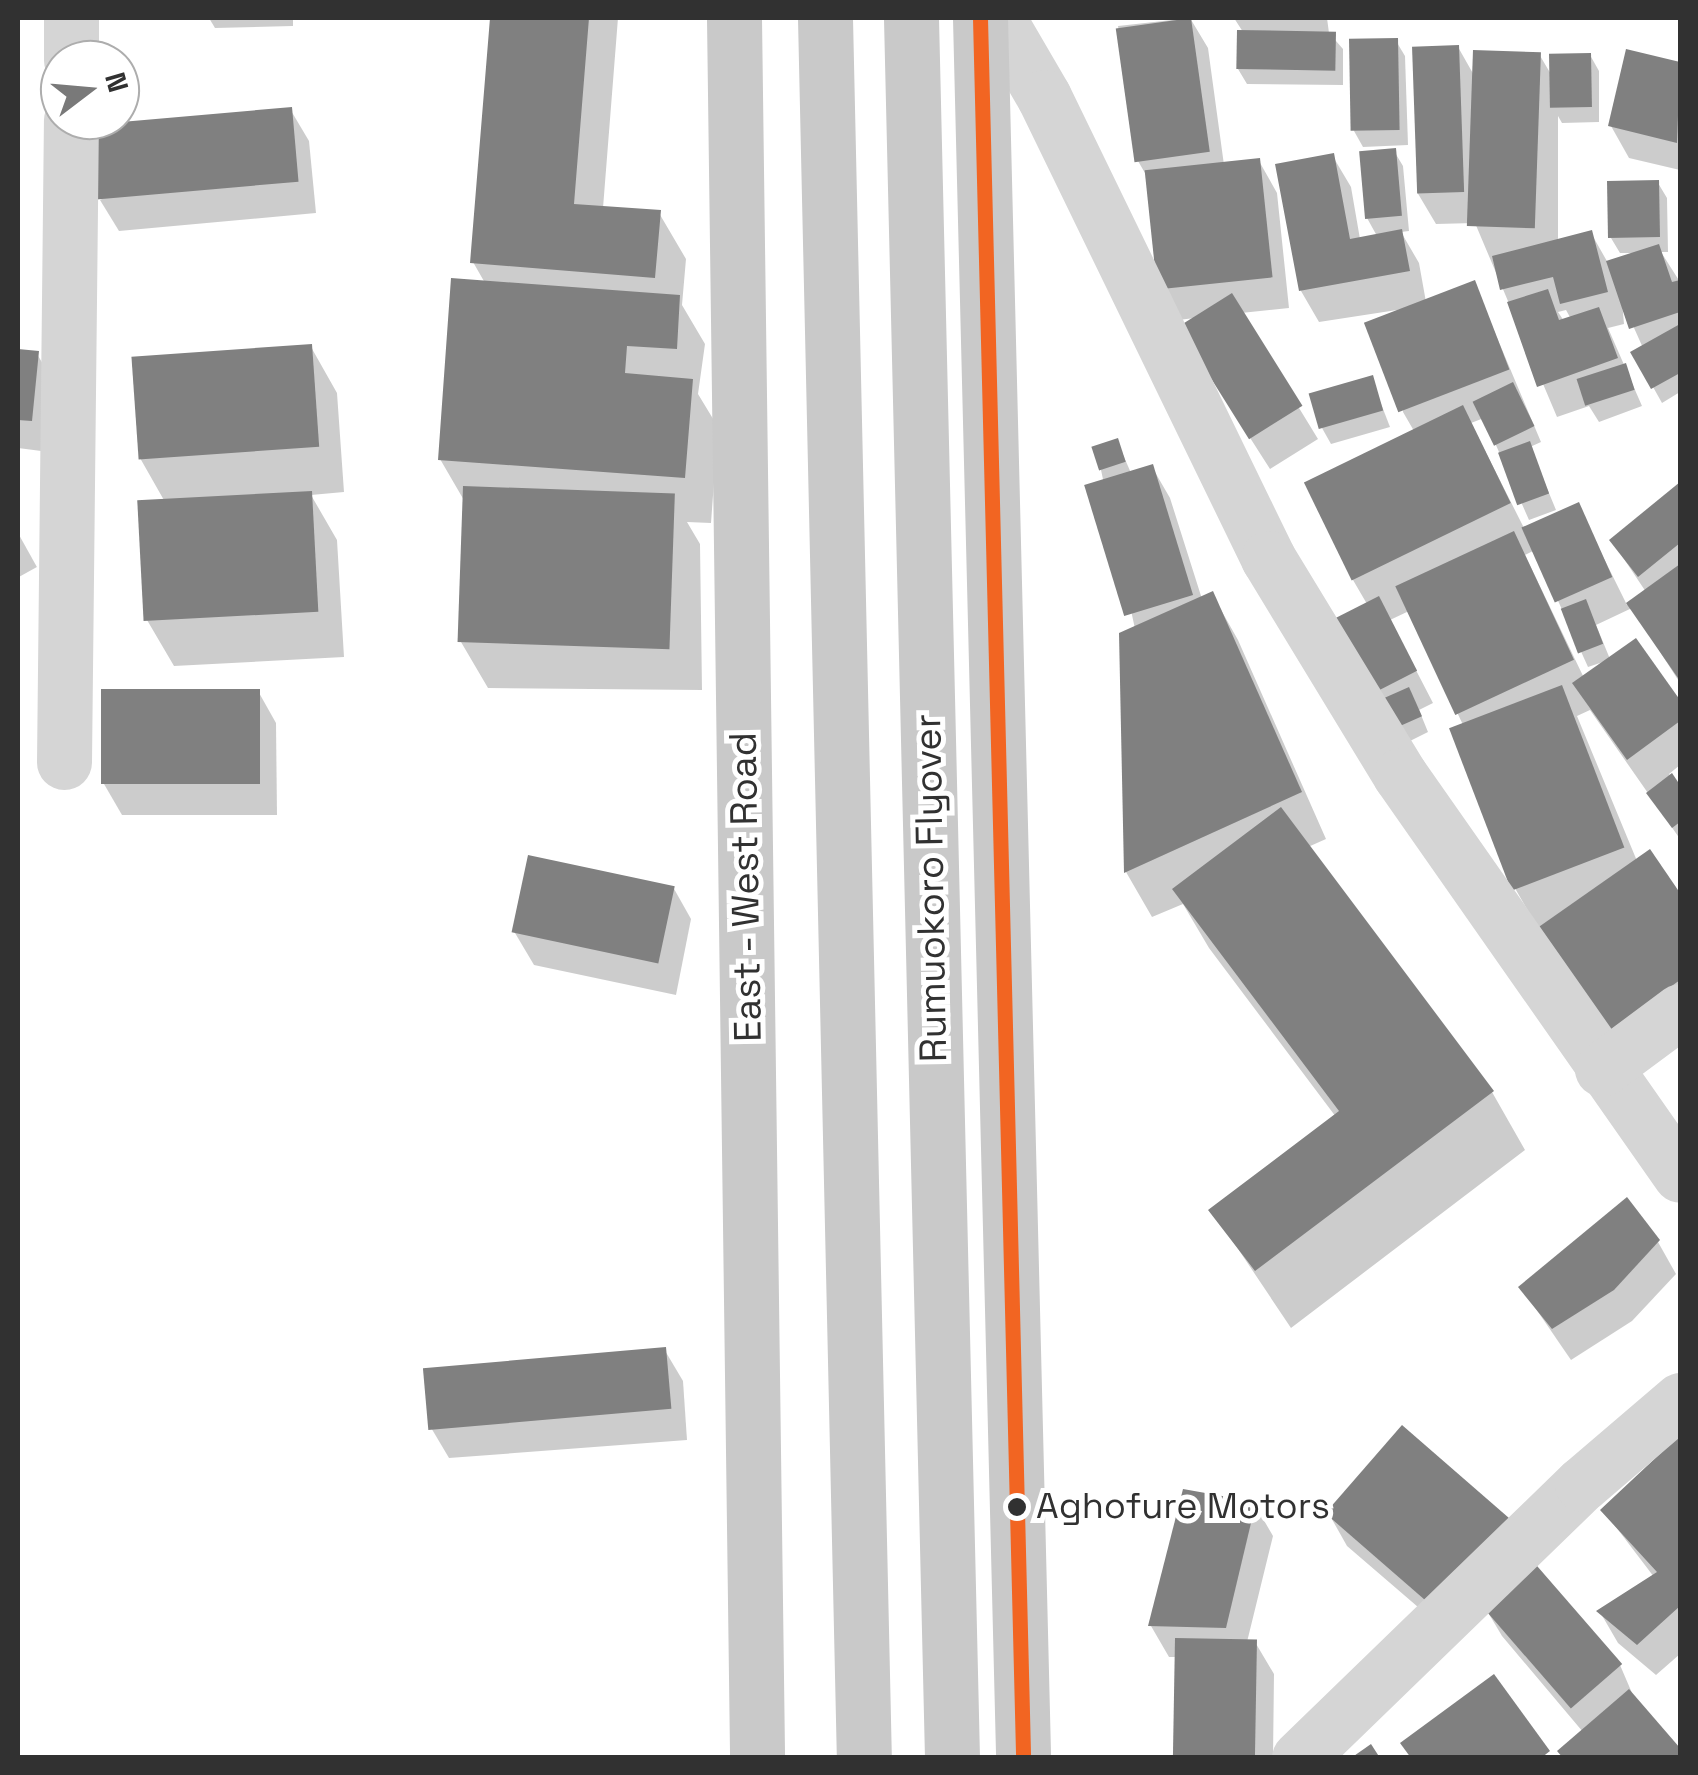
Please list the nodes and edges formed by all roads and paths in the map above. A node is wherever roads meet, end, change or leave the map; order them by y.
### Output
1 (734, 18) edge
2 (825, 18) edge
3 (911, 18) edge
4 (980, 18) edge
5 (998, 18) edge
6 (71, 140) edge
7 (64, 762) dead end
8 (1680, 1011) edge
9 (1602, 1070) junction
10 (1680, 1175) edge
11 (1680, 1400) edge
12 (757, 1758) edge
13 (864, 1758) edge
14 (952, 1758) edge
15 (1024, 1758) edge
16 (1299, 1758) edge

1 - 12 main road, East - West Road
2 - 13 main road
3 - 14 main road, Rumuokoro Flyover
4 - 15 main road
5 - 9 street
6 - 7 street
8 - 9 street
9 - 10 street
11 - 16 street

